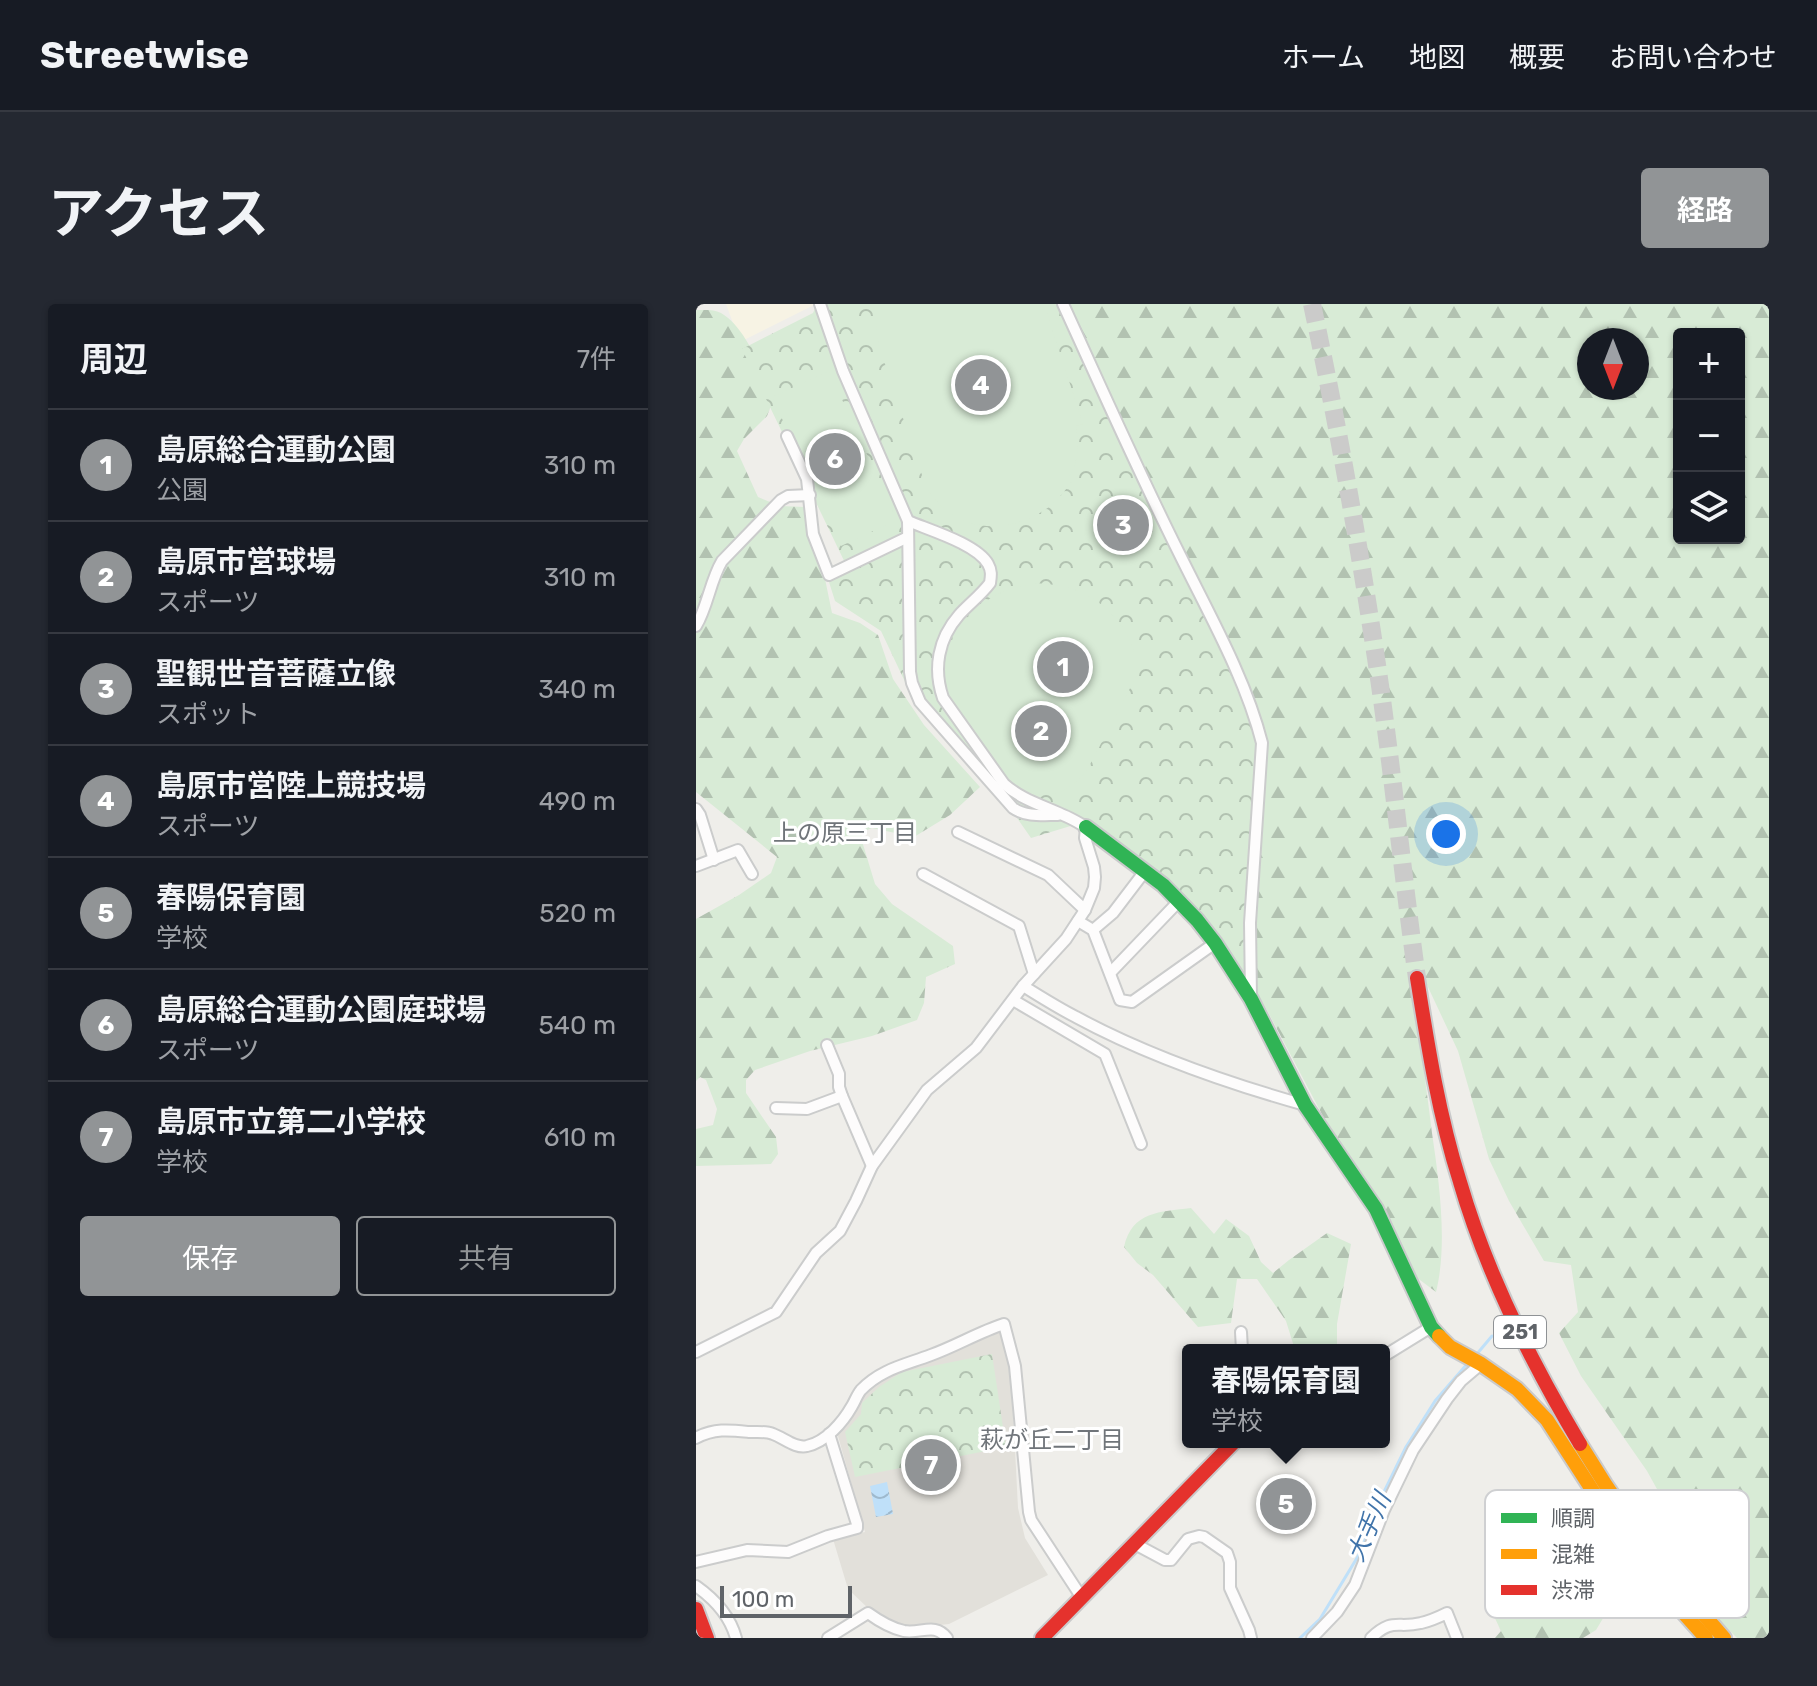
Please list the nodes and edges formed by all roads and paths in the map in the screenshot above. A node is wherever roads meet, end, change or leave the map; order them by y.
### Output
1 (820, 304) edge
2 (1063, 304) edge
3 (787, 436) dead end
4 (810, 495) junction
5 (908, 521) junction
6 (908, 537) junction
7 (696, 626) edge
8 (696, 809) edge
9 (1064, 815) junction
10 (1086, 827) junction
11 (958, 832) dead end
12 (714, 860) junction
13 (696, 866) edge
14 (1145, 871) junction
15 (752, 874) dead end
16 (923, 874) dead end
17 (1180, 900) junction
18 (1085, 910) junction
19 (1078, 921) junction
20 (1093, 930) junction
21 (1215, 943) junction
22 (1111, 972) junction
23 (1034, 974) junction
24 (1417, 978) tunnel mouth
25 (1023, 986) junction
26 (1251, 999) junction
27 (1013, 1000) junction
28 (827, 1045) dead end
29 (842, 1096) junction
30 (1305, 1105) junction
31 (776, 1108) dead end
32 (1141, 1144) dead end
33 (872, 1166) junction
34 (1431, 1327) junction
35 (1241, 1332) dead end
36 (1242, 1344) edge
37 (696, 1352) edge
38 (1390, 1352) edge
39 (1474, 1361) junction
40 (829, 1434) junction
41 (696, 1438) edge
42 (1228, 1448) edge
43 (1592, 1490) edge
44 (1607, 1490) edge
45 (1135, 1544) junction
46 (696, 1562) edge
47 (696, 1586) edge
48 (1082, 1598) junction
49 (696, 1609) edge
50 (1688, 1618) edge
51 (1706, 1618) edge
52 (1405, 1624) junction
53 (707, 1638) edge
54 (736, 1638) edge
55 (828, 1638) edge
56 (947, 1638) edge
57 (1042, 1638) edge
58 (1251, 1638) edge
59 (1312, 1638) edge
60 (1371, 1638) edge
61 (1409, 1638) edge
62 (1457, 1638) edge
63 (1706, 1638) edge
64 (1724, 1638) edge

1 - 5 street
2 - 26 street
3 - 4 street
4 - 6 street
4 - 7 street
5 - 6 street
5 - 9 street
6 - 9 street
8 - 12 street
9 - 10 street
10 - 14 main road
10 - 18 street
11 - 18 street
12 - 13 street
12 - 15 street
14 - 17 main road
14 - 20 street
16 - 23 street
17 - 21 main road
17 - 22 street
18 - 19 street
19 - 20 street
19 - 23 street
20 - 22 street
21 - 22 street
21 - 26 main road
23 - 25 street
24 - 44 main road, 251
25 - 27 street
25 - 30 street
26 - 30 main road
27 - 32 street
27 - 33 street
28 - 29 street
29 - 31 street
29 - 33 street
30 - 34 main road
33 - 37 street
34 - 38 street
34 - 39 main road
35 - 36 street
39 - 43 main road
39 - 59 street
40 - 41 street
40 - 46 street
40 - 48 street
42 - 45 main road
45 - 48 main road
45 - 58 street
47 - 54 street
48 - 57 main road
49 - 53 main road
50 - 63 main road
51 - 64 main road, 251
52 - 60 street
52 - 61 street
52 - 62 street
55 - 56 street

